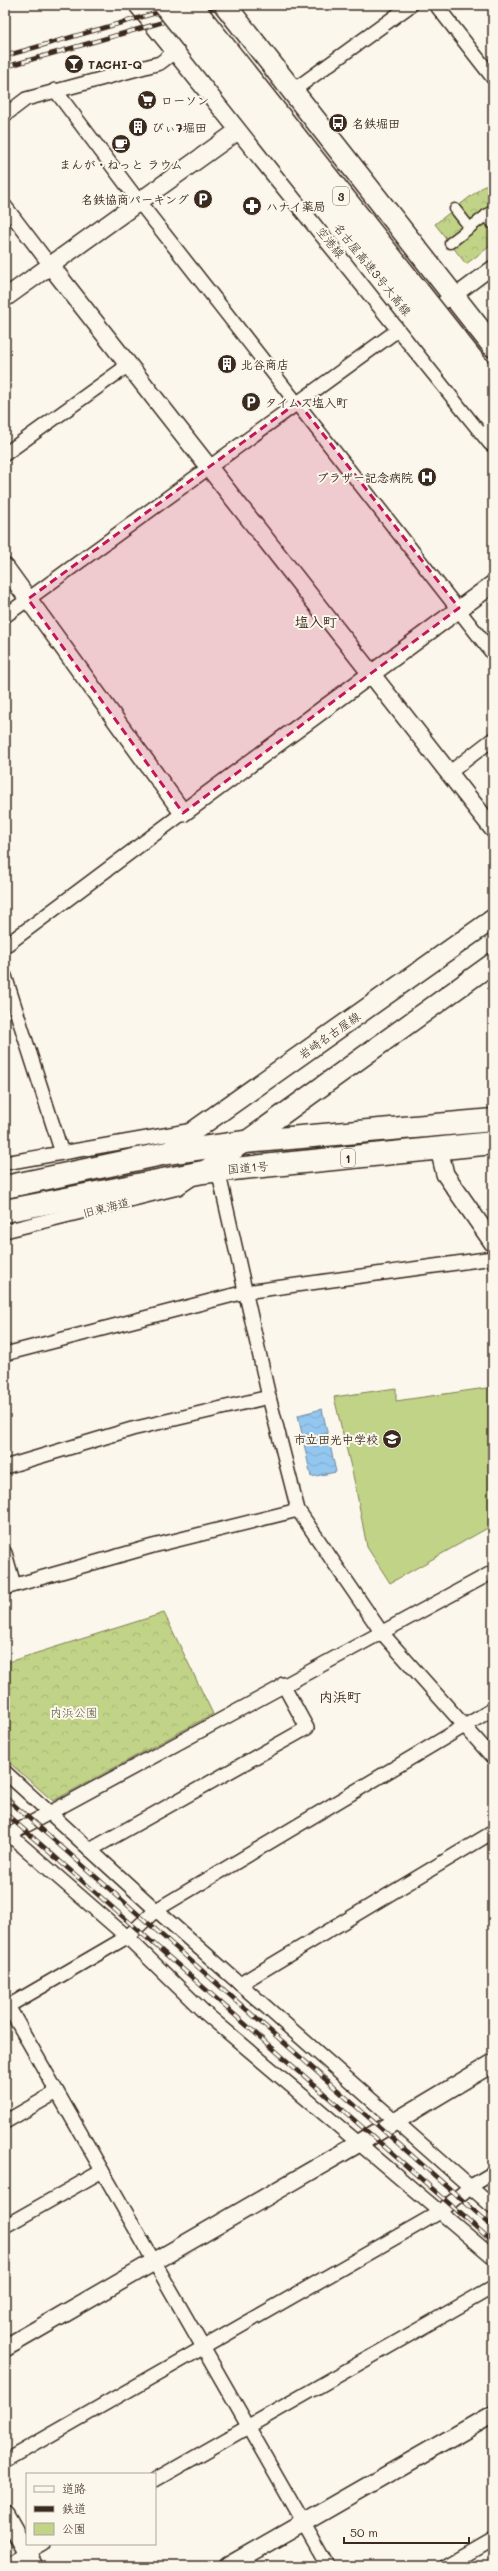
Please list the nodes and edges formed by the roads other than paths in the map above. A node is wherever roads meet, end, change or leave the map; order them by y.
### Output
1 (140, 5) edge
2 (164, 5) edge
3 (191, 5) edge
4 (225, 5) edge
5 (411, 5) edge
6 (436, 5) edge
7 (177, 50) junction
8 (493, 78) edge
9 (55, 90) junction
10 (292, 92) junction
11 (5, 115) edge
12 (239, 130) junction
13 (140, 202) junction
14 (5, 206) edge
15 (454, 209) dead end
16 (489, 213) edge
17 (493, 224) edge
18 (470, 228) junction
19 (450, 243) dead end
20 (50, 265) junction
21 (493, 267) edge
22 (453, 297) junction
23 (5, 298) edge
24 (400, 328) junction
25 (493, 346) edge
26 (127, 366) junction
27 (493, 386) edge
28 (298, 402) junction
29 (493, 419) edge
30 (493, 441) edge
31 (5, 454) edge
32 (210, 467) junction
33 (5, 567) edge
34 (493, 584) edge
35 (28, 599) junction
36 (459, 608) junction
37 (5, 616) edge
38 (493, 654) edge
39 (370, 674) junction
40 (493, 740) edge
41 (449, 773) junction
42 (183, 814) junction
43 (493, 829) edge
44 (493, 919) edge
45 (5, 946) edge
46 (493, 963) edge
47 (5, 976) edge
48 (493, 1120) edge
49 (195, 1130) junction
50 (245, 1142) junction
51 (493, 1143) edge
52 (439, 1149) junction
53 (62, 1153) junction
54 (167, 1153) junction
55 (5, 1163) edge
56 (211, 1171) junction
57 (5, 1187) edge
58 (5, 1211) edge
59 (5, 1231) edge
60 (493, 1243) edge
61 (493, 1258) edge
62 (245, 1292) junction
63 (5, 1354) edge
64 (269, 1397) junction
65 (5, 1467) edge
66 (298, 1510) junction
67 (5, 1553) edge
68 (493, 1572) edge
69 (10, 1586) edge
70 (382, 1633) junction
71 (283, 1684) junction
72 (493, 1709) edge
73 (464, 1726) junction
74 (493, 1758) edge
75 (5, 1772) edge
76 (51, 1814) junction
77 (493, 1832) edge
78 (6, 1834) edge
79 (90, 1850) junction
80 (156, 1910) junction
81 (127, 1937) junction
82 (240, 1984) junction
83 (6, 2007) edge
84 (493, 2063) edge
85 (57, 2092) junction
86 (395, 2121) junction
87 (5, 2122) edge
88 (360, 2142) junction
89 (102, 2171) junction
90 (493, 2173) edge
91 (471, 2186) junction
92 (493, 2207) edge
93 (440, 2212) junction
94 (5, 2226) edge
95 (493, 2257) edge
96 (154, 2261) junction
97 (493, 2287) edge
98 (5, 2348) edge
99 (204, 2348) junction
100 (493, 2414) edge
101 (249, 2427) junction
102 (5, 2461) edge
103 (156, 2479) edge
104 (5, 2515) edge
105 (304, 2523) junction
106 (493, 2539) edge
107 (42, 2545) edge
108 (31, 2560) edge
109 (5, 2566) edge
110 (228, 2566) edge
111 (328, 2566) edge
112 (446, 2566) edge

1 - 7 main road, 空港線
2 - 29 highway, 名古屋高速3号大高線 / 3, bridge
3 - 27 highway, 名古屋高速3号大高線 / 3, bridge
4 - 10 main road
5 - 10 street
6 - 8 street
7 - 9 street
7 - 12 main road, 空港線
9 - 11 street
9 - 13 street
10 - 22 main road
12 - 13 street
12 - 24 main road, 空港線
13 - 20 street
13 - 28 street
14 - 20 street
15 - 18 street
16 - 17 street
16 - 18 street
18 - 19 street
20 - 23 street
20 - 26 street
21 - 22 street
22 - 24 street
22 - 25 main road
24 - 28 street
24 - 30 main road, 空港線
26 - 31 street
26 - 32 street
28 - 32 street
28 - 36 street
32 - 35 street
32 - 39 street
33 - 35 street
34 - 36 street
35 - 37 street
35 - 42 street
36 - 38 street
36 - 39 street
39 - 41 street
39 - 42 street
40 - 41 street
41 - 43 street
42 - 45 street
44 - 49 main road, 岩崎名古屋線
46 - 50 main road
47 - 53 street
48 - 50 highway, 国道1号 / 1
49 - 53 street
49 - 54 main road, 岩崎名古屋線
50 - 54 highway, 国道1号 / 1
50 - 56 main road
51 - 52 highway, 国道1号 / 1
52 - 56 highway, 国道1号 / 1
52 - 60 street
53 - 55 street
54 - 57 highway, 国道1号 / 1
56 - 58 highway, 国道1号 / 1
56 - 59 street, 旧東海道
56 - 62 street
61 - 62 street
62 - 63 street
62 - 64 street
64 - 65 street
64 - 66 street
66 - 69 street
66 - 70 street
67 - 69 street
68 - 70 street
70 - 71 street
70 - 73 street
71 - 76 street
71 - 79 street
72 - 73 street
73 - 74 street
73 - 80 street
75 - 76 street
76 - 78 street
76 - 79 street
77 - 82 street
78 - 81 street
79 - 80 street
80 - 81 street
80 - 82 street
81 - 83 street
81 - 88 street
82 - 86 street
83 - 85 street
84 - 86 street
85 - 87 street
85 - 89 street
86 - 88 street
86 - 91 street
88 - 93 street
88 - 96 street
89 - 94 street
89 - 96 street
90 - 91 street
91 - 92 street
91 - 93 street
93 - 95 street
93 - 99 street
96 - 98 street
96 - 99 street
97 - 101 street
99 - 101 street
99 - 102 street
100 - 105 street
101 - 103 street
101 - 105 street
104 - 108 street
105 - 110 street
105 - 111 street
106 - 112 street
107 - 108 street
108 - 109 street

